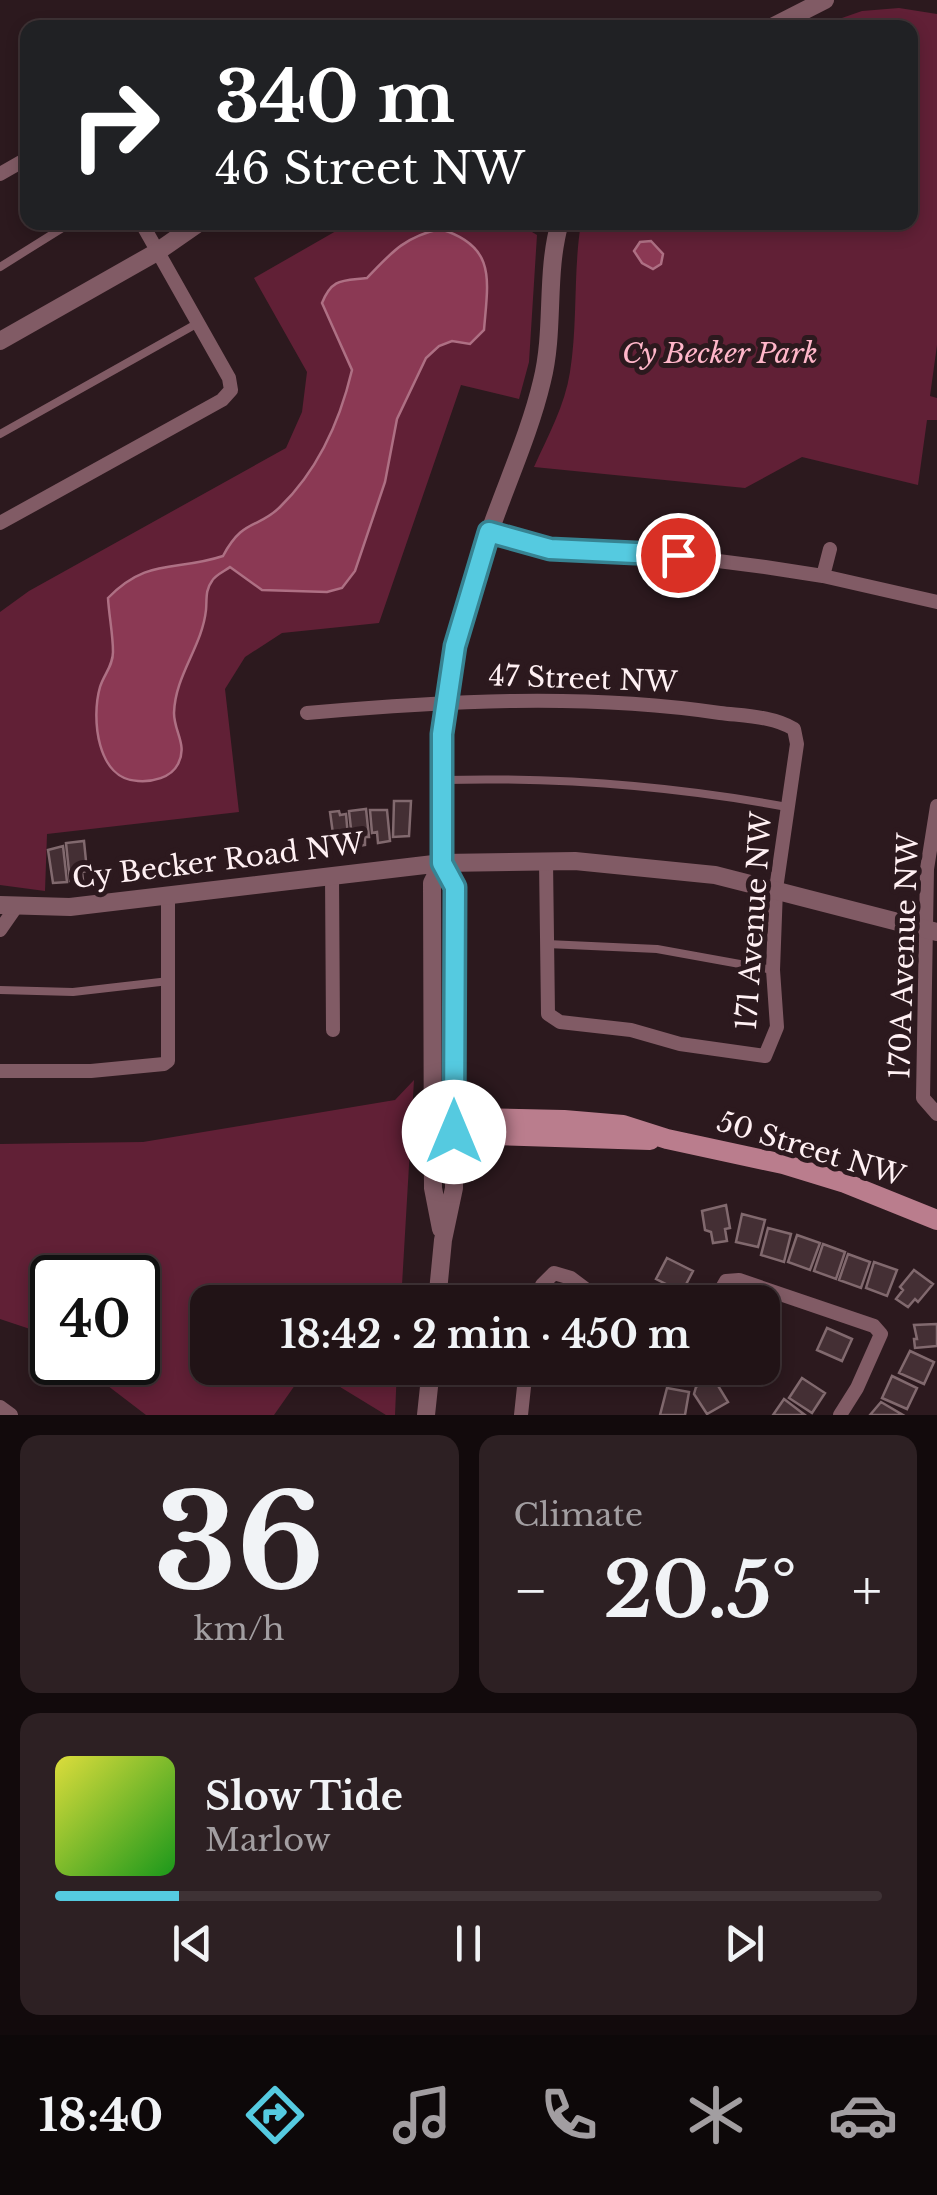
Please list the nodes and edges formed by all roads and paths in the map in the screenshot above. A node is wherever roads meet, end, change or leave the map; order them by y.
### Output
1 (824, 0) edge
2 (785, 20) edge
3 (59, 230) edge
4 (145, 230) edge
5 (189, 230) edge
6 (558, 230) edge
7 (157, 252) junction
8 (0, 267) edge
9 (198, 323) junction
10 (0, 341) edge
11 (0, 434) edge
12 (0, 523) edge
13 (489, 532) junction
14 (830, 548) dead end
15 (823, 576) junction
16 (937, 602) edge
17 (446, 701) junction
18 (307, 712) dead end
19 (794, 729) joint
20 (442, 780) junction
21 (937, 806) edge
22 (787, 807) junction
23 (934, 849) edge
24 (546, 861) junction
25 (442, 863) junction
26 (332, 875) junction
27 (776, 889) junction
28 (168, 895) junction
29 (8, 906) edge
30 (0, 930) edge
31 (931, 931) edge
32 (547, 944) junction
33 (773, 970) junction
34 (169, 981) junction
35 (0, 990) edge
36 (931, 1018) edge
37 (333, 1030) dead end
38 (0, 1071) edge
39 (933, 1111) edge
40 (444, 1125) junction
41 (937, 1220) edge
42 (443, 1240) junction
43 (439, 1285) edge
44 (542, 1285) edge
45 (581, 1285) edge
46 (724, 1285) edge
47 (760, 1285) edge
48 (780, 1292) edge
49 (429, 1385) edge
50 (524, 1385) edge
51 (0, 1407) edge
52 (11, 1415) edge
53 (426, 1415) edge
54 (521, 1415) edge
55 (840, 1415) edge

1 - 2 street
3 - 8 lane
4 - 7 street
5 - 7 street
6 - 13 street
7 - 9 street
7 - 10 street
9 - 11 lane
9 - 12 street
13 - 15 street
13 - 17 street
14 - 15 street
15 - 16 street
17 - 18 street, 47 Street NW
17 - 19 street, 47 Street NW
17 - 20 street
19 - 22 street, 171 Avenue NW
20 - 22 lane
20 - 25 street
21 - 23 street, 170A Avenue NW
22 - 27 street, 171 Avenue NW
23 - 31 street, 170A Avenue NW
24 - 25 street, Cy Becker Road NW
24 - 27 street, Cy Becker Road NW
24 - 32 street
25 - 26 street, Cy Becker Road NW
25 - 40 street
26 - 28 street, Cy Becker Road NW
26 - 37 street
27 - 31 street, Cy Becker Road NW
27 - 33 street, 171 Avenue NW
28 - 29 street, Cy Becker Road NW
28 - 34 street
29 - 30 street
31 - 36 street, 170A Avenue NW
32 - 33 lane
32 - 33 street, 171 Avenue NW
34 - 35 lane
34 - 38 street
36 - 39 street, 170A Avenue NW
40 - 41 main road, 50 Street NW
40 - 42 street
40 - 42 street
42 - 43 street
44 - 45 street
46 - 47 street
48 - 55 street
49 - 53 street
50 - 54 street
51 - 52 street

